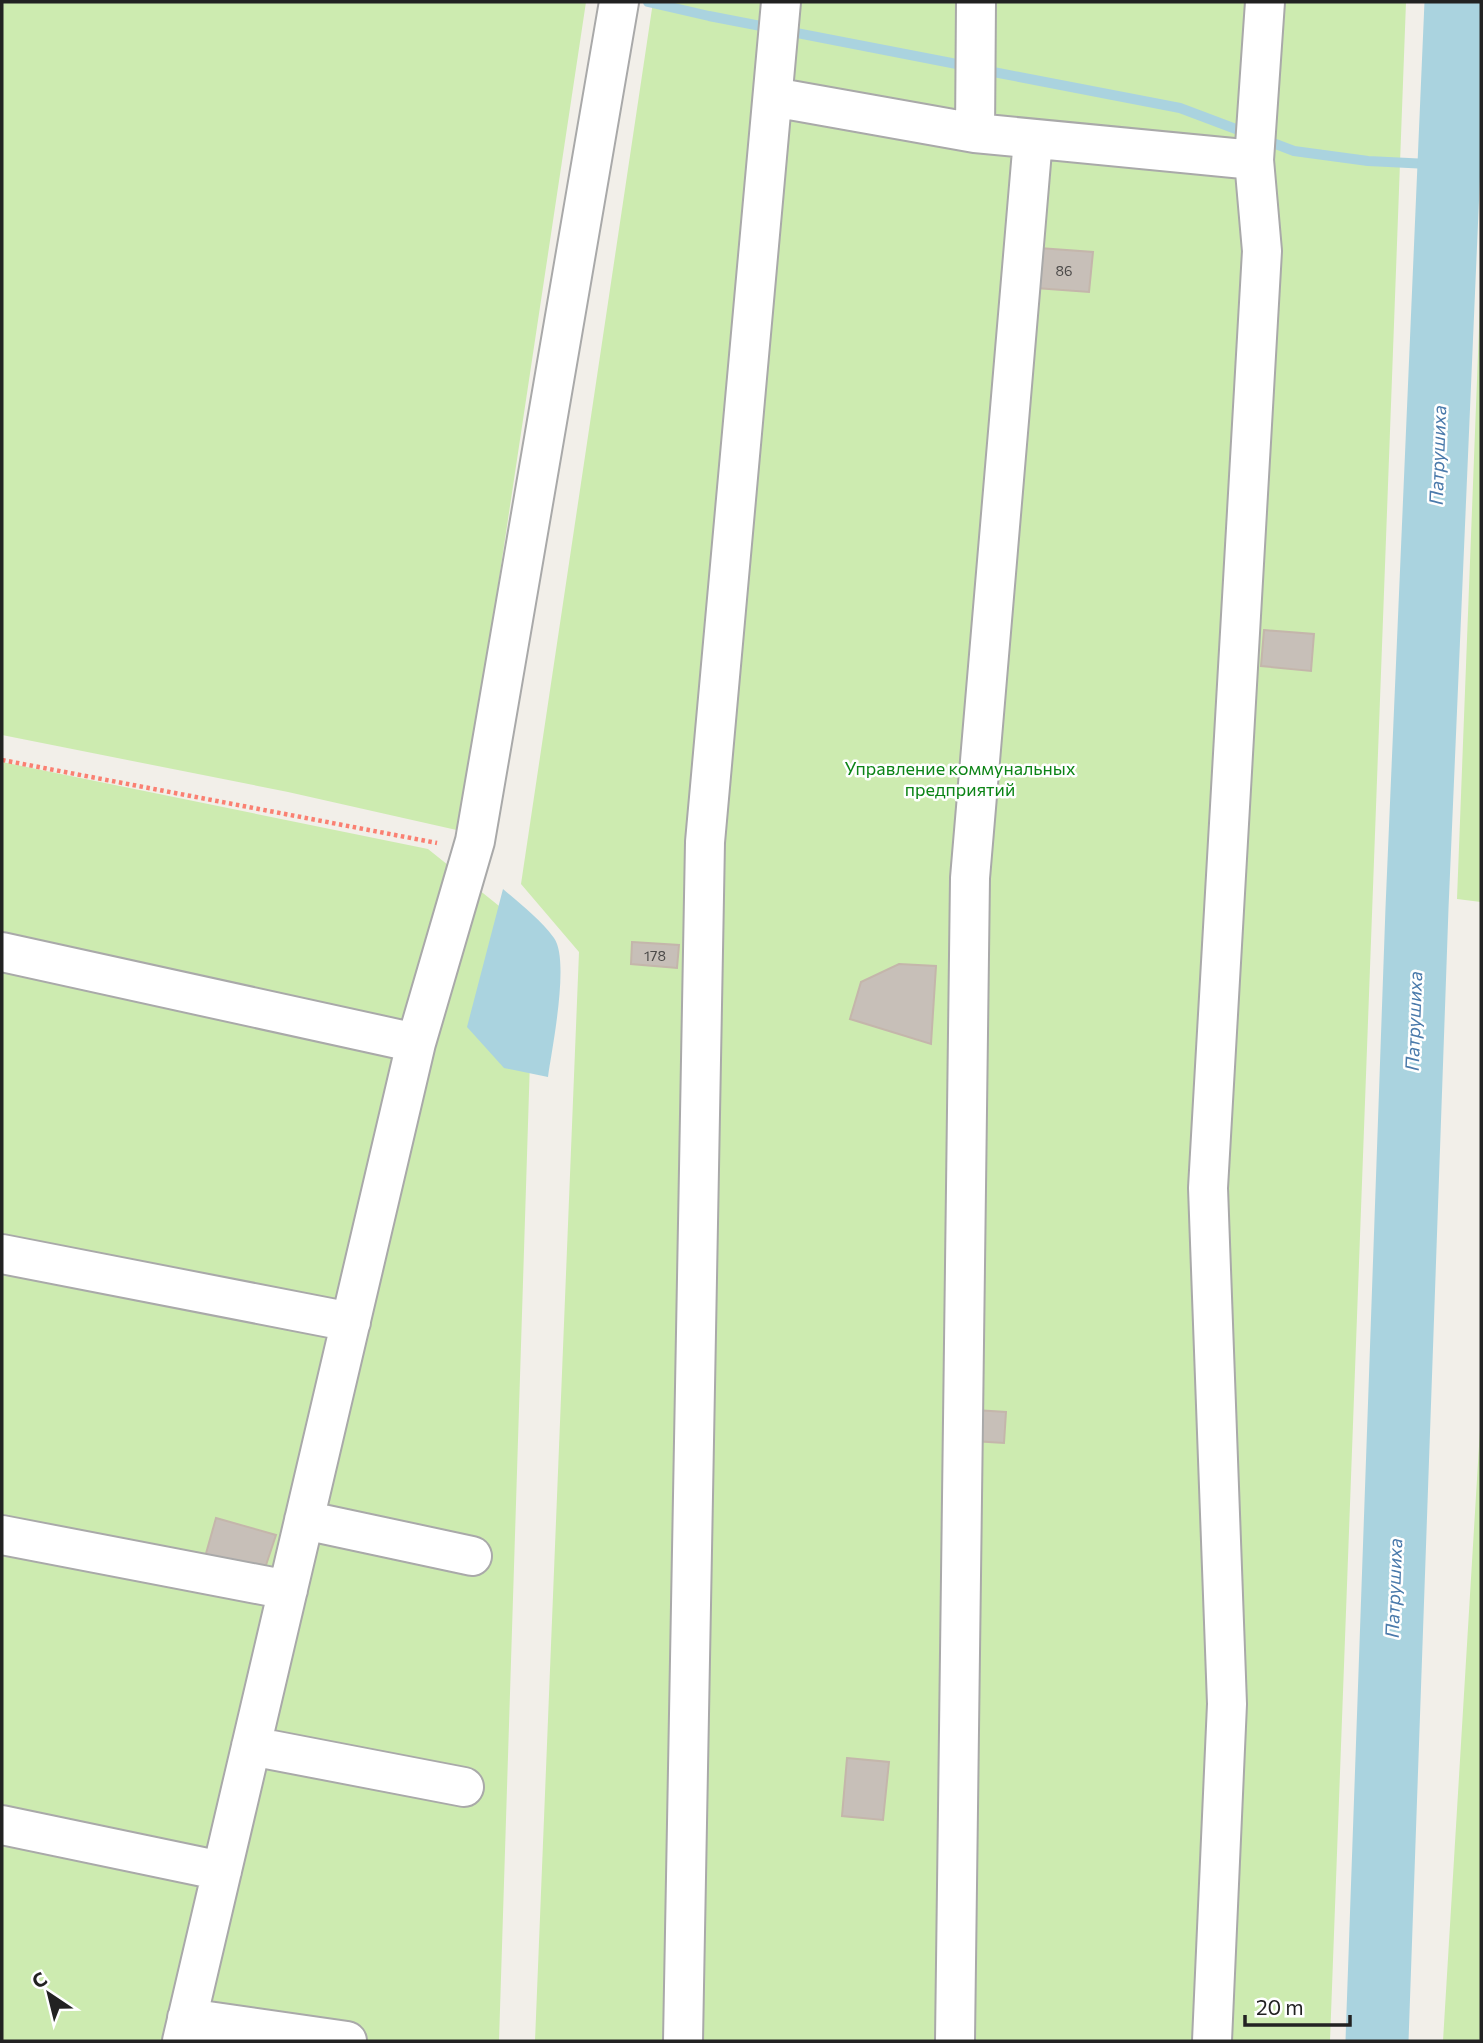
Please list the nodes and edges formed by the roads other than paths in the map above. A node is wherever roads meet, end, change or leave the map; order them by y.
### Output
1 (619, 2) edge
2 (781, 2) edge
3 (975, 2) edge
4 (1265, 2) edge
5 (773, 97) junction
6 (975, 133) junction
7 (1033, 139) junction
8 (1254, 160) junction
9 (2, 952) edge
10 (416, 1043) junction
11 (2, 1254) edge
12 (351, 1322) junction
13 (304, 1520) junction
14 (2, 1535) edge
15 (472, 1556) dead end
16 (288, 1590) junction
17 (251, 1746) junction
18 (464, 1787) dead end
19 (2, 1825) edge
20 (222, 1871) junction
21 (185, 2030) edge
22 (347, 2041) edge
23 (683, 2041) edge
24 (956, 2041) edge
25 (1212, 2041) edge

1 - 10 street
2 - 5 street
3 - 6 street
4 - 8 street
5 - 6 street
5 - 23 street
6 - 7 street
7 - 8 street
7 - 24 street
8 - 25 street
9 - 10 street
10 - 12 street
11 - 12 street
12 - 13 street
13 - 15 street
13 - 16 street
14 - 16 street
16 - 17 street
17 - 18 street
17 - 20 street
19 - 20 street
20 - 21 street
21 - 22 street

